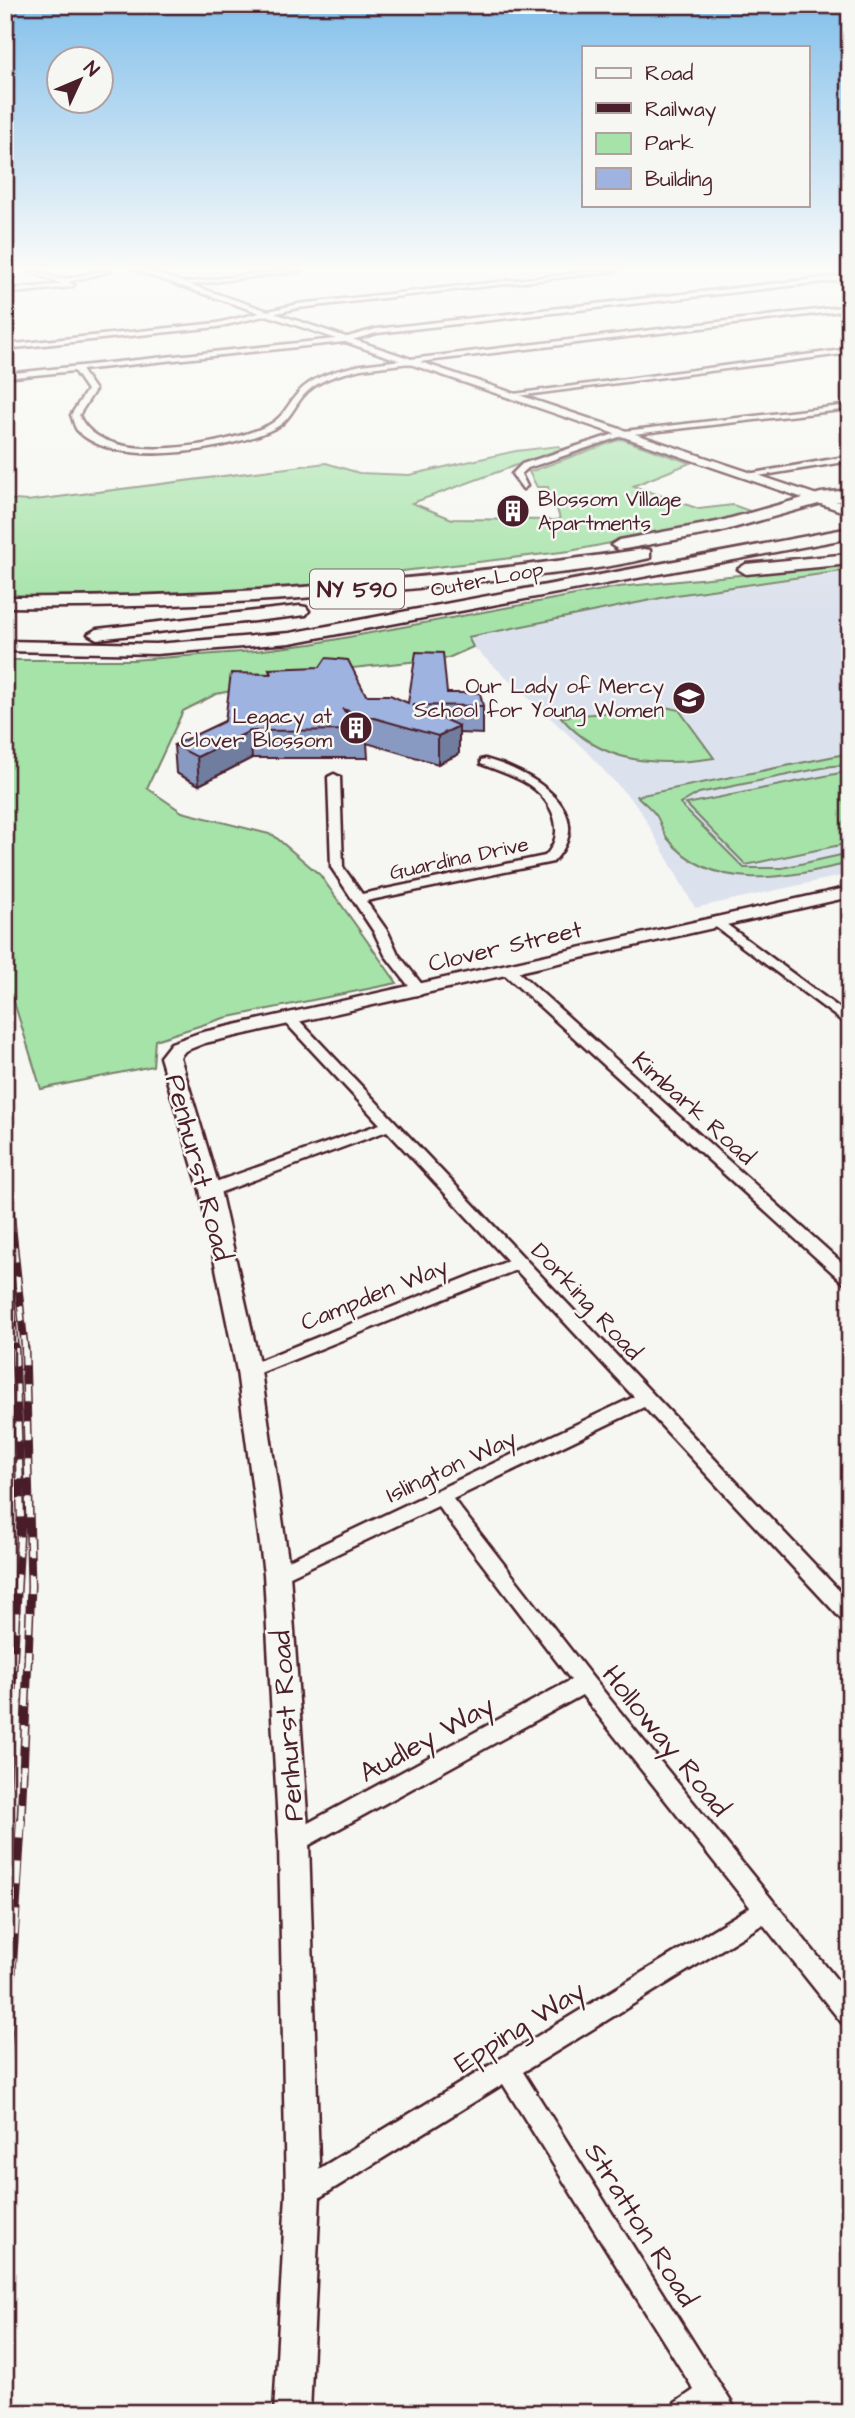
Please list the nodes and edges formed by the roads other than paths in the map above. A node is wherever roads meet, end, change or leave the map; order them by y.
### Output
1 (86, 384) edge
2 (314, 384) edge
3 (477, 384) edge
4 (596, 384) edge
5 (510, 395) junction
6 (850, 407) edge
7 (624, 433) junction
8 (850, 458) edge
9 (746, 475) junction
10 (523, 486) dead end
11 (850, 495) edge
12 (818, 499) junction
13 (850, 510) edge
14 (850, 517) edge
15 (850, 533) edge
16 (707, 543) junction
17 (850, 559) edge
18 (531, 594) junction
19 (242, 597) junction
20 (5, 602) edge
21 (289, 613) junction
22 (5, 635) edge
23 (5, 645) edge
24 (194, 648) junction
25 (5, 655) edge
26 (485, 762) dead end
27 (334, 777) dead end
28 (850, 892) edge
29 (357, 899) junction
30 (718, 922) junction
31 (508, 970) junction
32 (420, 991) junction
33 (290, 1019) junction
34 (850, 1023) edge
35 (174, 1051) joint
36 (388, 1126) junction
37 (210, 1190) junction
38 (518, 1263) junction
39 (850, 1279) edge
40 (249, 1371) junction
41 (646, 1399) junction
42 (442, 1498) junction
43 (277, 1574) junction
44 (850, 1615) edge
45 (584, 1683) junction
46 (294, 1842) junction
47 (767, 1909) junction
48 (850, 2015) edge
49 (507, 2069) junction
50 (303, 2194) junction
51 (718, 2403) edge
52 (292, 2413) edge
53 (685, 2413) edge

1 - 2 street
3 - 5 street
4 - 5 street
5 - 7 street
6 - 7 street
7 - 9 street
7 - 10 street
8 - 9 street
9 - 12 street
11 - 12 highway
12 - 13 street
12 - 19 highway
14 - 16 highway, Outer Loop / NY 590
15 - 18 highway, Outer Loop / NY 590
16 - 19 highway, Outer Loop / NY 590
16 - 21 highway
17 - 18 highway
18 - 24 highway, Outer Loop / NY 590
19 - 20 highway, Outer Loop / NY 590
21 - 22 highway
21 - 23 highway
23 - 24 highway, Outer Loop / NY 590
24 - 25 highway
26 - 29 street, Guardina Drive
27 - 29 street
28 - 30 street, Clover Street
29 - 32 street
30 - 31 street, Clover Street
30 - 34 street
31 - 32 street, Clover Street
31 - 39 street, Kimbark Road
32 - 33 street, Clover Street
33 - 35 street, Clover Street
33 - 36 street, Dorking Road
35 - 37 street, Penhurst Road
36 - 37 street
36 - 38 street, Dorking Road
37 - 40 street, Penhurst Road
38 - 40 street, Campden Way
38 - 41 street, Dorking Road
40 - 43 street, Penhurst Road
41 - 42 street, Islington Way
41 - 44 street, Dorking Road
42 - 43 street, Islington Way
42 - 45 street, Holloway Road
43 - 46 street, Penhurst Road
45 - 46 street, Audley Way
45 - 47 street, Holloway Road
46 - 50 street, Penhurst Road
47 - 48 street, Holloway Road
47 - 49 street, Epping Way
49 - 50 street, Epping Way
49 - 51 street, Stratton Road
50 - 52 street, Penhurst Road
51 - 53 street

